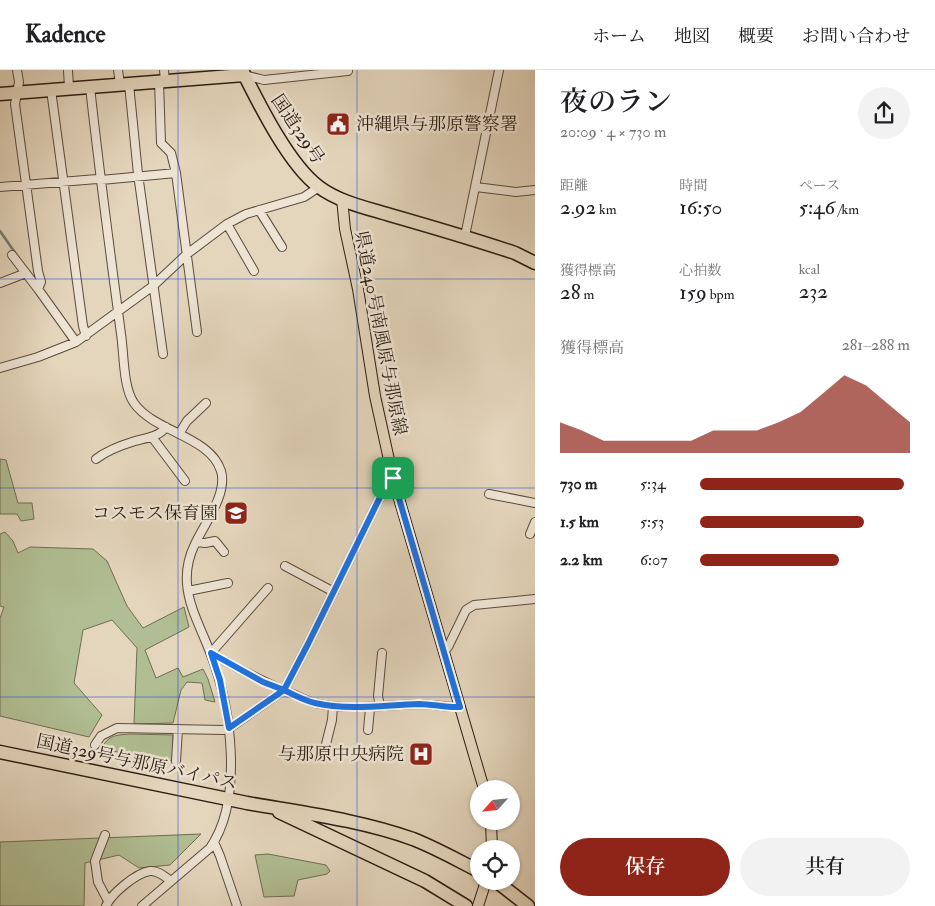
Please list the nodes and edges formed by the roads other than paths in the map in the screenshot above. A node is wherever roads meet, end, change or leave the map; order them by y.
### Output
1 (17, 70) edge
2 (68, 70) edge
3 (118, 70) edge
4 (499, 70) edge
5 (348, 71) edge
6 (243, 73) edge
7 (303, 73) edge
8 (163, 77) edge
9 (124, 84) junction
10 (90, 87) junction
11 (69, 88) junction
12 (51, 90) junction
13 (17, 93) junction
14 (0, 94) edge
15 (176, 173) junction
16 (139, 178) junction
17 (101, 180) junction
18 (62, 183) junction
19 (25, 186) junction
20 (476, 186) junction
21 (0, 187) edge
22 (319, 187) junction
23 (535, 190) edge
24 (342, 199) junction
25 (258, 210) junction
26 (227, 224) junction
27 (466, 236) junction
28 (282, 247) dead end
29 (187, 254) junction
30 (12, 255) dead end
31 (535, 263) edge
32 (254, 271) dead end
33 (26, 273) junction
34 (0, 283) edge
35 (153, 286) junction
36 (38, 289) junction
37 (118, 312) junction
38 (197, 332) dead end
39 (86, 336) junction
40 (76, 342) junction
41 (163, 354) dead end
42 (0, 368) edge
43 (206, 403) dead end
44 (166, 427) junction
45 (179, 434) junction
46 (152, 437) junction
47 (96, 460) dead end
48 (393, 478) junction
49 (185, 481) dead end
50 (489, 494) dead end
51 (535, 503) edge
52 (535, 522) edge
53 (530, 534) dead end
54 (196, 542) junction
55 (224, 552) dead end
56 (285, 566) dead end
57 (228, 583) dead end
58 (268, 588) dead end
59 (188, 590) junction
60 (334, 592) junction
61 (535, 599) edge
62 (444, 652) junction
63 (211, 653) junction
64 (382, 653) dead end
65 (284, 690) junction
66 (333, 706) junction
67 (380, 706) junction
68 (460, 707) junction
69 (370, 708) junction
70 (229, 728) junction
71 (178, 730) junction
72 (368, 730) dead end
73 (95, 745) dead end
74 (324, 748) dead end
75 (0, 752) edge
76 (176, 761) dead end
77 (481, 780) edge
78 (228, 799) junction
79 (267, 807) junction
80 (105, 835) dead end
81 (214, 842) junction
82 (470, 866) edge
83 (171, 881) junction
84 (483, 890) edge
85 (508, 890) edge
86 (107, 903) edge
87 (142, 906) edge
88 (237, 906) edge
89 (466, 906) edge
90 (478, 906) edge
91 (528, 906) edge

1 - 13 street
2 - 11 street
3 - 9 street
4 - 20 street
5 - 7 street
6 - 7 street
6 - 8 highway
6 - 22 highway, 国道329号
8 - 9 highway
8 - 15 street
9 - 10 highway
9 - 16 street
10 - 11 highway
10 - 17 street
11 - 12 highway
12 - 13 highway
12 - 18 street
13 - 14 highway
13 - 19 street
15 - 16 street
15 - 29 street
16 - 17 street
16 - 35 street
17 - 18 street
17 - 37 street
18 - 19 street
18 - 39 street
19 - 21 street
19 - 36 street
20 - 23 street
20 - 27 street
22 - 24 highway, 国道329号
22 - 25 street
24 - 27 highway, 国道329号
24 - 48 main road, 県道240号南風原与那原線
25 - 26 street
25 - 28 street
26 - 29 street
26 - 32 street
27 - 31 highway, 国道329号
29 - 35 street
29 - 38 street
30 - 33 street
33 - 34 street
33 - 36 street
35 - 37 street
35 - 41 street
36 - 40 street
37 - 39 street
37 - 44 street
39 - 40 street
40 - 42 street
43 - 45 street
44 - 45 street
44 - 46 street
45 - 54 street
46 - 47 street
46 - 49 street
48 - 60 street
48 - 62 main road, 県道240号南風原与那原線
50 - 51 street
52 - 53 street
54 - 55 street
54 - 59 street
56 - 60 street
57 - 59 street
58 - 63 street
59 - 63 street
60 - 65 street
61 - 62 street
62 - 68 main road, 県道240号南風原与那原線
63 - 65 street
63 - 70 street
64 - 67 street
65 - 66 street
65 - 70 street
66 - 69 street
66 - 74 street
67 - 68 street
67 - 69 street
68 - 77 main road, 県道240号南風原与那原線
69 - 72 street
70 - 71 street
70 - 78 street
71 - 73 street
71 - 76 street
75 - 78 highway, 国道329号与那原バイパス
78 - 79 highway, 国道329号与那原バイパス
78 - 81 street
79 - 82 highway, 国道329号与那原バイパス
79 - 89 highway, 国道329号与那原バイパス
80 - 86 street
81 - 83 street
81 - 88 street
83 - 86 street
83 - 87 street
84 - 90 main road
85 - 91 highway

